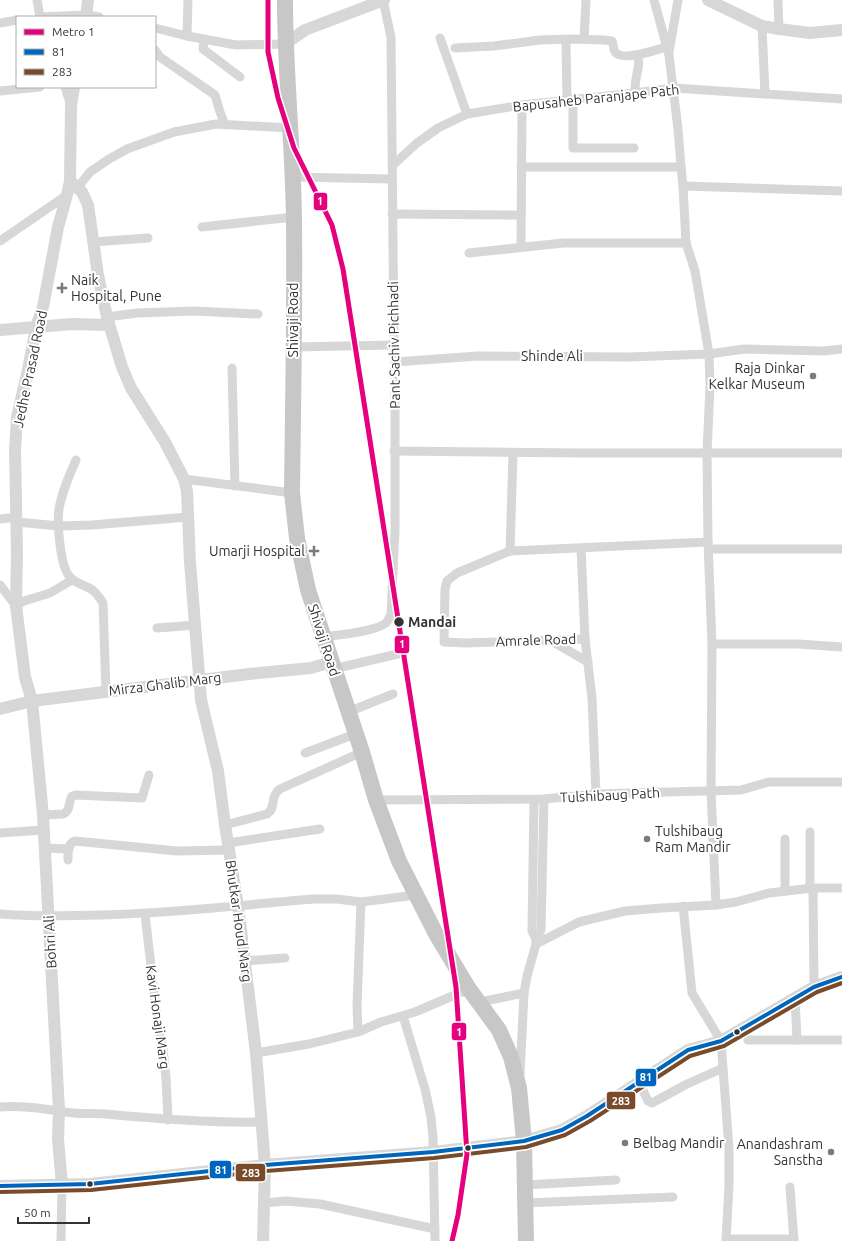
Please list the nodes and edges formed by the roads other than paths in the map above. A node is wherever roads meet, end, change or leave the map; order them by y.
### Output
1 (37, 0) edge
2 (88, 0) edge
3 (188, 0) edge
4 (285, 0) edge
5 (384, 0) edge
6 (586, 0) edge
7 (654, 0) edge
8 (678, 0) edge
9 (708, 0) edge
10 (778, 0) edge
11 (40, 16) edge
12 (86, 16) edge
13 (16, 20) edge
14 (0, 23) edge
15 (762, 26) junction
16 (156, 28) edge
17 (779, 29) junction
18 (842, 30) edge
19 (187, 36) junction
20 (440, 38) dead end
21 (204, 39) junction
22 (584, 39) junction
23 (285, 44) junction
24 (566, 44) dead end
25 (455, 48) dead end
26 (156, 51) edge
27 (667, 51) junction
28 (637, 55) junction
29 (240, 77) dead end
30 (30, 88) edge
31 (65, 88) edge
32 (74, 88) edge
33 (674, 88) junction
34 (0, 91) edge
35 (635, 93) junction
36 (765, 94) junction
37 (842, 99) edge
38 (570, 100) junction
39 (522, 105) junction
40 (71, 106) junction
41 (467, 114) junction
42 (225, 125) junction
43 (291, 128) junction
44 (634, 148) dead end
45 (392, 166) junction
46 (521, 167) junction
47 (680, 167) junction
48 (292, 177) junction
49 (392, 179) junction
50 (74, 184) junction
51 (683, 186) junction
52 (842, 191) edge
53 (67, 195) junction
54 (392, 214) junction
55 (521, 215) junction
56 (294, 217) junction
57 (202, 228) dead end
58 (148, 238) dead end
59 (0, 241) edge
60 (93, 242) junction
61 (686, 243) junction
62 (521, 246) junction
63 (468, 253) dead end
64 (258, 314) dead end
65 (108, 321) junction
66 (36, 327) junction
67 (0, 330) edge
68 (394, 345) junction
69 (293, 347) junction
70 (842, 350) edge
71 (709, 354) junction
72 (395, 362) junction
73 (232, 368) dead end
74 (394, 452) junction
75 (707, 452) junction
76 (513, 453) junction
77 (842, 453) edge
78 (76, 460) dead end
79 (184, 479) junction
80 (235, 486) junction
81 (292, 493) junction
82 (188, 517) junction
83 (0, 519) edge
84 (17, 520) junction
85 (59, 526) junction
86 (709, 546) junction
87 (581, 548) junction
88 (842, 549) edge
89 (510, 551) junction
90 (72, 580) junction
91 (0, 585) edge
92 (16, 606) junction
93 (196, 625) junction
94 (157, 628) dead end
95 (323, 637) junction
96 (585, 639) junction
97 (550, 640) junction
98 (712, 644) junction
99 (842, 647) edge
100 (402, 653) dead end
101 (588, 662) junction
102 (332, 665) junction
103 (200, 680) junction
104 (106, 692) junction
105 (393, 694) dead end
106 (32, 701) junction
107 (0, 710) edge
108 (348, 712) junction
109 (355, 734) junction
110 (362, 752) junction
111 (305, 754) dead end
112 (149, 775) dead end
113 (842, 782) edge
114 (710, 791) junction
115 (596, 794) junction
116 (544, 799) junction
117 (376, 800) junction
118 (534, 800) junction
119 (42, 814) junction
120 (225, 825) junction
121 (320, 829) dead end
122 (44, 830) junction
123 (810, 832) dead end
124 (0, 833) edge
125 (785, 839) dead end
126 (228, 847) junction
127 (45, 848) junction
128 (69, 849) junction
129 (68, 860) dead end
130 (812, 888) junction
131 (842, 888) edge
132 (785, 891) junction
133 (416, 895) junction
134 (361, 902) junction
135 (716, 905) junction
136 (238, 906) junction
137 (683, 906) junction
138 (0, 914) edge
139 (145, 914) junction
140 (49, 917) junction
141 (536, 942) junction
142 (285, 958) dead end
143 (244, 961) junction
144 (842, 977) edge
145 (814, 987) junction
146 (469, 989) junction
147 (524, 993) junction
148 (795, 998) junction
149 (480, 1002) junction
150 (403, 1016) junction
151 (358, 1032) junction
152 (748, 1040) dead end
153 (797, 1040) junction
154 (842, 1040) edge
155 (721, 1041) junction
156 (256, 1053) junction
157 (723, 1068) junction
158 (639, 1082) junction
159 (519, 1088) junction
160 (0, 1107) edge
161 (59, 1110) junction
162 (168, 1120) junction
163 (262, 1122) junction
164 (524, 1141) junction
165 (433, 1152) junction
166 (265, 1165) junction
167 (616, 1180) dead end
168 (62, 1184) junction
169 (525, 1185) junction
170 (0, 1186) edge
171 (790, 1187) dead end
172 (673, 1197) dead end
173 (264, 1203) junction
174 (525, 1203) junction
175 (435, 1229) junction
176 (726, 1240) edge
177 (794, 1240) edge
178 (61, 1241) edge
179 (263, 1241) edge
180 (435, 1241) edge
181 (526, 1241) edge

1 - 11 street
2 - 12 street
3 - 19 street
4 - 23 highway, Shivaji Road
5 - 23 street
5 - 45 street, Pant Sachiv Pichhadi
6 - 22 street
7 - 27 street
8 - 27 street
9 - 15 street
10 - 17 street
13 - 14 street
15 - 17 street
15 - 36 street
16 - 19 street
17 - 18 street
19 - 21 street
20 - 41 street
21 - 23 street
21 - 29 street
22 - 25 street
22 - 28 street
23 - 43 highway, Shivaji Road
24 - 38 street
26 - 42 street
27 - 28 street
27 - 33 street
28 - 35 street
30 - 34 street
31 - 40 street
32 - 40 street, Jedhe Prasad Road
33 - 35 street, Bapusaheb Paranjape Path
33 - 36 street, Bapusaheb Paranjape Path
33 - 47 street
35 - 38 street, Bapusaheb Paranjape Path
36 - 37 street, Bapusaheb Paranjape Path
38 - 39 street, Bapusaheb Paranjape Path
38 - 44 street
39 - 41 street, Bapusaheb Paranjape Path
39 - 46 street
40 - 50 street, Jedhe Prasad Road
41 - 45 street, Bapusaheb Paranjape Path
42 - 43 street
42 - 50 street
43 - 48 highway, Shivaji Road
45 - 49 street, Pant Sachiv Pichhadi
46 - 47 street
46 - 55 street
47 - 51 street
48 - 49 street
48 - 56 highway, Shivaji Road
49 - 54 street, Pant Sachiv Pichhadi
50 - 53 street, Jedhe Prasad Road
50 - 60 street, Bhutkar Houd Marg
51 - 52 street
51 - 61 street
53 - 59 street
53 - 66 street, Jedhe Prasad Road
54 - 55 street
54 - 68 street, Pant Sachiv Pichhadi
55 - 62 street
56 - 57 street
56 - 69 highway, Shivaji Road
58 - 60 street
60 - 65 street, Bhutkar Houd Marg
61 - 62 street
61 - 71 street
62 - 63 street
64 - 65 street
65 - 66 street
65 - 79 street, Bhutkar Houd Marg
66 - 67 street
66 - 84 street, Jedhe Prasad Road
68 - 69 street
68 - 72 street, Pant Sachiv Pichhadi
69 - 81 highway, Shivaji Road
70 - 71 street, Shinde Ali
71 - 72 street, Shinde Ali
71 - 75 street
72 - 74 street, Pant Sachiv Pichhadi
73 - 80 street
74 - 76 street
74 - 95 street, Pant Sachiv Pichhadi
75 - 76 street
75 - 77 street
75 - 86 street
76 - 89 street
78 - 85 street
79 - 80 street
79 - 82 street, Bhutkar Houd Marg
80 - 81 street
81 - 95 highway, Shivaji Road
82 - 85 street
82 - 93 street, Bhutkar Houd Marg
83 - 84 street
84 - 85 street
84 - 92 street, Jedhe Prasad Road
85 - 90 street
86 - 87 street
86 - 88 street
86 - 98 street
87 - 89 street
87 - 96 street, Amrale Road
89 - 97 street, Amrale Road
90 - 92 street
90 - 104 street
91 - 92 street
92 - 106 street, Jedhe Prasad Road
93 - 94 street
93 - 103 street, Bhutkar Houd Marg
95 - 102 highway, Shivaji Road
96 - 97 street, Amrale Road
96 - 101 street
97 - 101 street
98 - 99 street
98 - 114 street
100 - 102 street
101 - 115 street
102 - 103 street, Mirza Ghalib Marg
102 - 108 highway, Shivaji Road
103 - 104 street, Mirza Ghalib Marg
103 - 120 street, Bhutkar Houd Marg
104 - 106 street, Mirza Ghalib Marg
105 - 108 street
106 - 107 street, Mirza Ghalib Marg
106 - 119 street, Bohri Ali
108 - 109 highway, Shivaji Road
109 - 110 highway, Shivaji Road
109 - 111 street
110 - 117 highway, Shivaji Road
110 - 120 street
112 - 119 street
113 - 114 street, Tulshibaug Path
114 - 115 street, Tulshibaug Path
114 - 135 street
115 - 116 street, Tulshibaug Path
116 - 118 street, Tulshibaug Path
116 - 141 street
117 - 118 street, Tulshibaug Path
117 - 133 highway, Shivaji Road
118 - 141 street
119 - 122 street, Bohri Ali
120 - 126 street, Bhutkar Houd Marg
121 - 126 street
122 - 124 street
122 - 127 street, Bohri Ali
123 - 130 street
125 - 132 street
126 - 128 street
126 - 136 street, Bhutkar Houd Marg
127 - 128 street
127 - 140 street, Bohri Ali
128 - 129 street
130 - 131 street
130 - 132 street
130 - 145 street
132 - 135 street
133 - 134 street
133 - 146 highway, Shivaji Road
134 - 136 street
134 - 151 street
135 - 137 street
136 - 139 street
136 - 143 street, Bhutkar Houd Marg
137 - 141 street
137 - 155 street
138 - 140 street
139 - 140 street
139 - 162 street, Kavi Honaji Marg
140 - 161 street, Bohri Ali
141 - 147 street
142 - 143 street
143 - 156 street, Bhutkar Houd Marg
144 - 145 street
145 - 148 street
146 - 149 highway, Shivaji Road
146 - 150 street
147 - 149 street
147 - 159 street
148 - 153 street
148 - 155 street
149 - 159 highway, Shivaji Road
150 - 151 street
150 - 165 street
151 - 156 street
152 - 153 street
153 - 154 street
155 - 157 street
155 - 158 street
156 - 163 street, Bhutkar Houd Marg
157 - 158 street
157 - 176 street
158 - 164 street
159 - 164 highway, Shivaji Road
160 - 161 street
161 - 162 street
161 - 168 street, Bohri Ali
162 - 163 street
163 - 166 street, Bhutkar Houd Marg
164 - 165 street
164 - 169 highway, Shivaji Road
165 - 166 street
165 - 175 street
166 - 168 street
166 - 173 street, Bhutkar Houd Marg
167 - 169 street
168 - 170 street
168 - 178 street
169 - 174 highway, Shivaji Road
171 - 177 street
172 - 174 street
173 - 175 street
173 - 179 street, Bhutkar Houd Marg
174 - 181 highway, Shivaji Road
175 - 180 street
176 - 177 street

